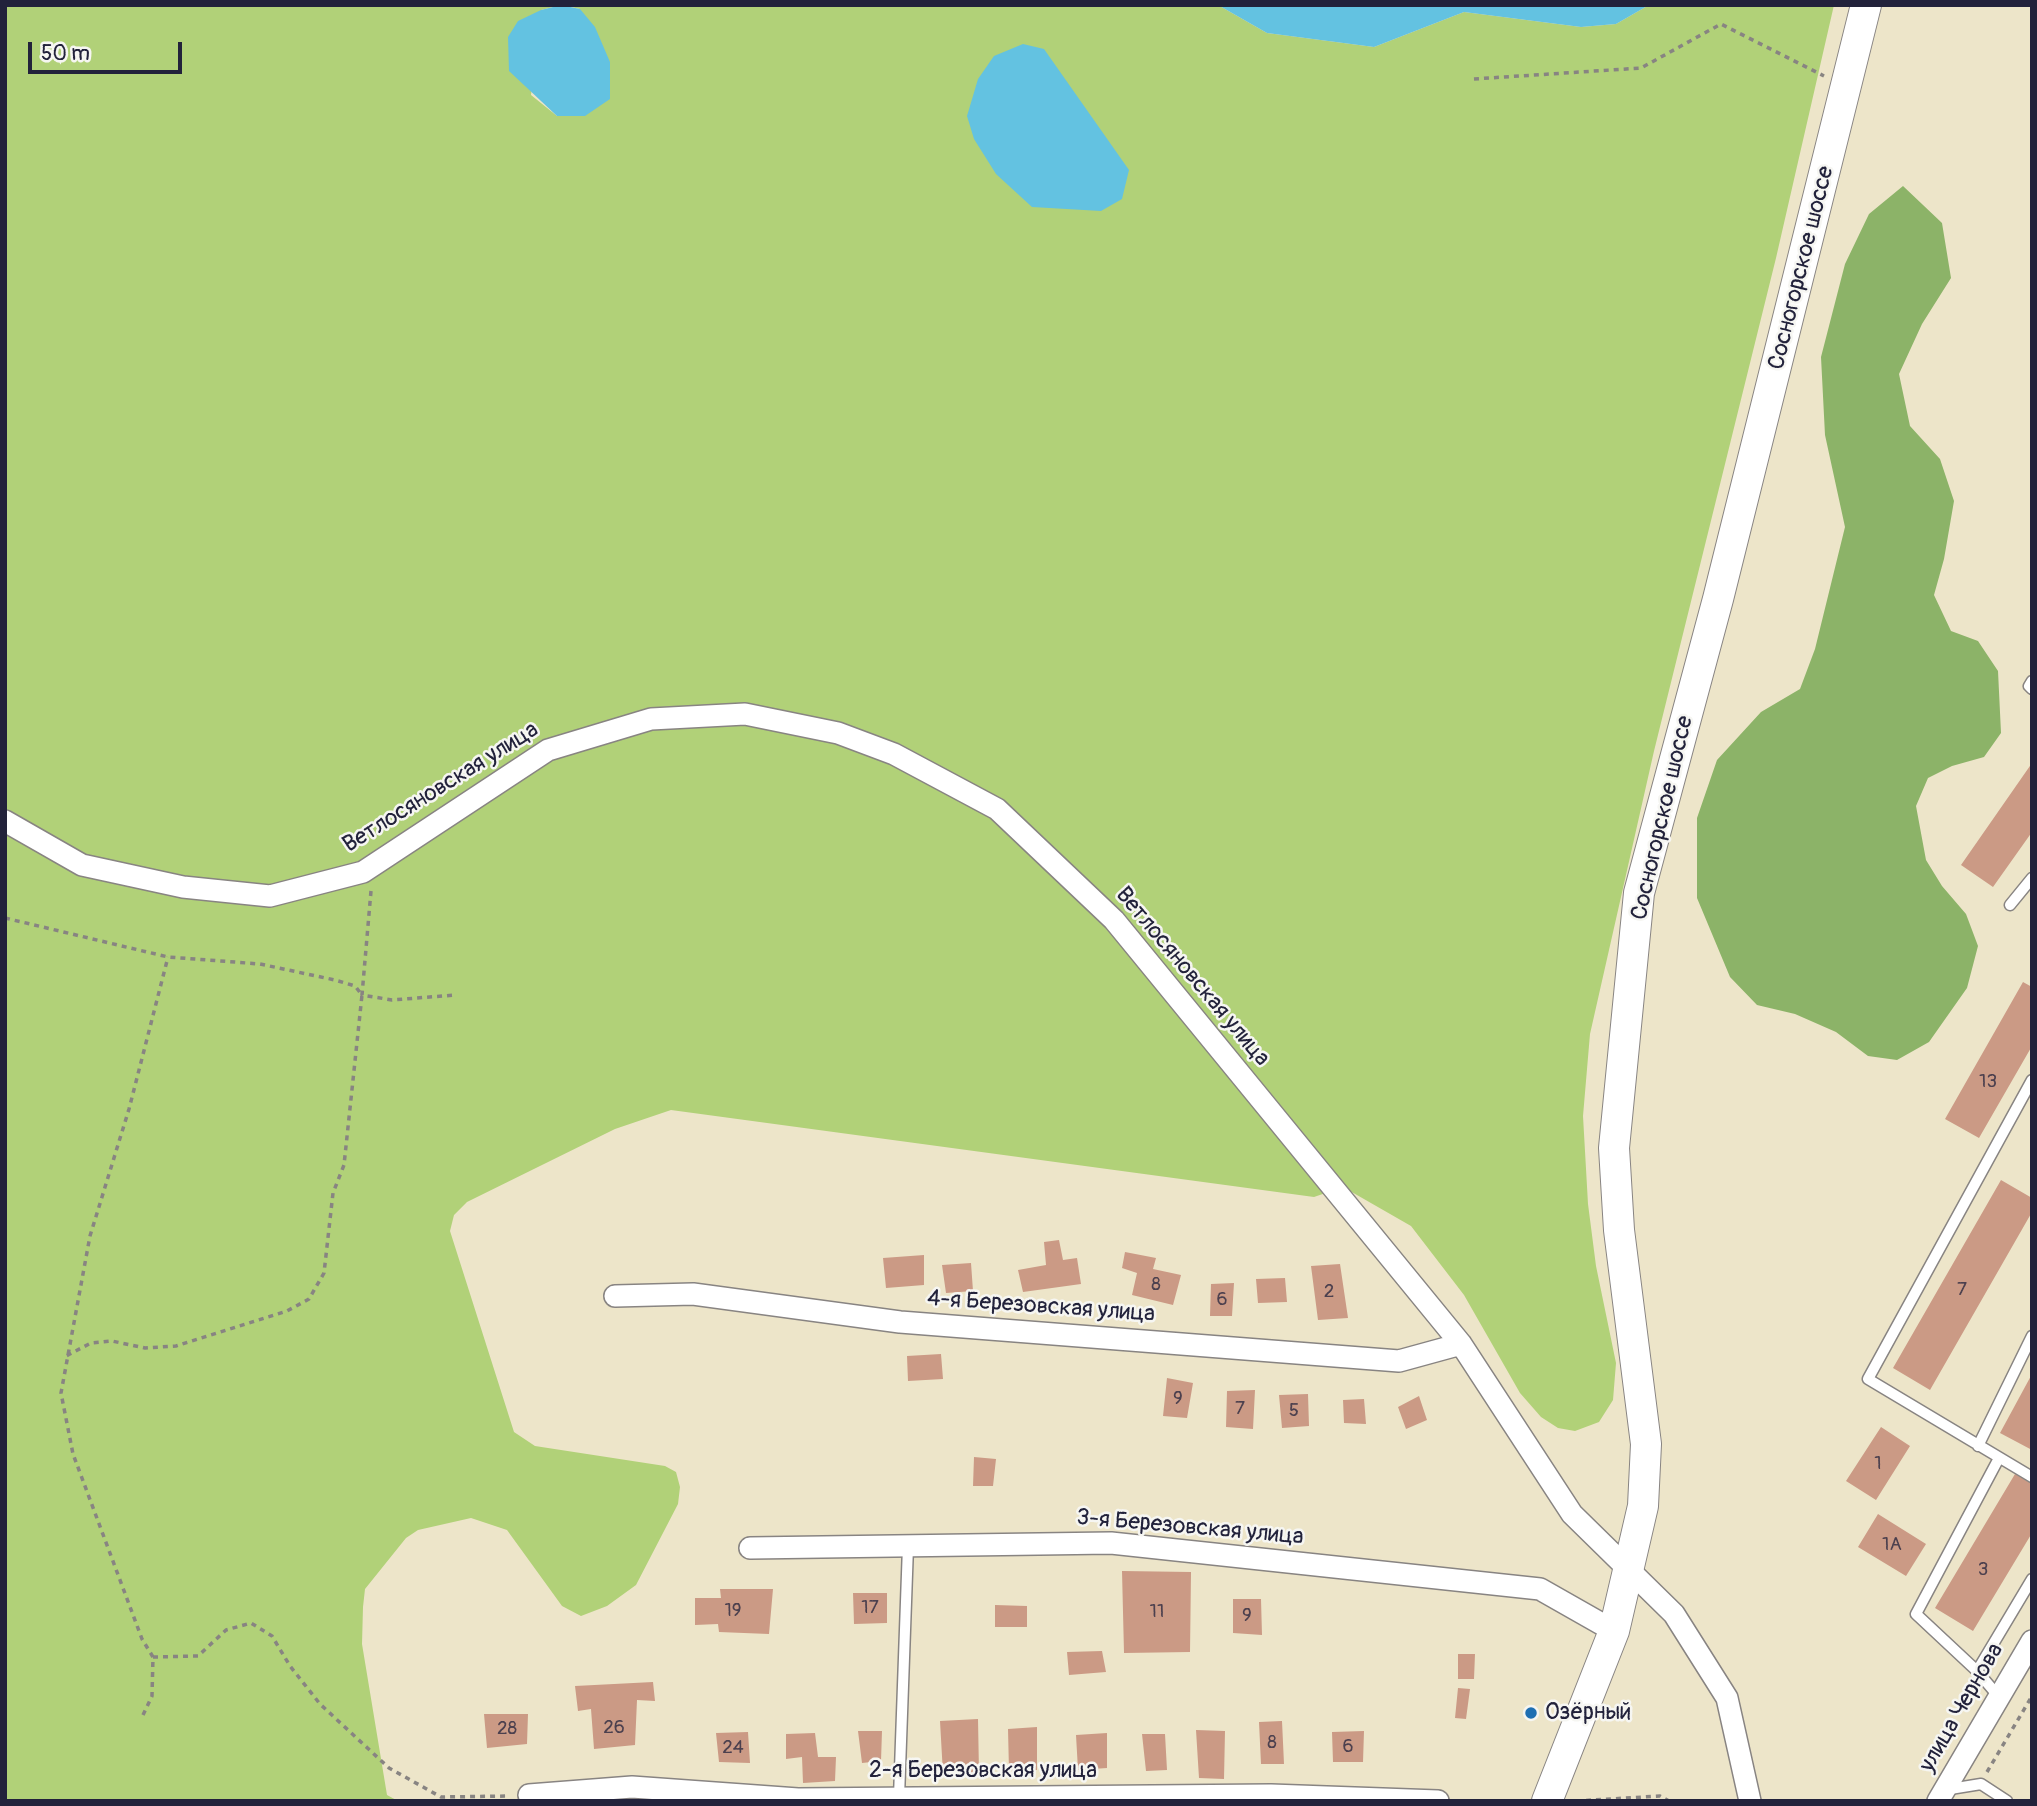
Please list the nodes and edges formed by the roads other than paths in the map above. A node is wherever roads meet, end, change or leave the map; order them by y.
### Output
1 (1866, 5) edge
2 (2032, 681) edge
3 (2032, 689) edge
4 (5, 821) edge
5 (2032, 878) edge
6 (2010, 905) dead end
7 (2032, 1080) edge
8 (615, 1296) dead end
9 (2032, 1336) edge
10 (1461, 1344) junction
11 (1978, 1446) junction
12 (1998, 1458) junction
13 (2032, 1477) edge
14 (908, 1546) junction
15 (750, 1549) dead end
16 (1629, 1571) junction
17 (2032, 1579) edge
18 (1614, 1631) junction
19 (2032, 1641) edge
20 (1977, 1671) junction
21 (1999, 1697) junction
22 (529, 1795) road end
23 (1941, 1796) edge
24 (899, 1797) junction
25 (1438, 1801) edge
26 (1547, 1801) edge
27 (1750, 1801) edge
28 (2007, 1801) edge

1 - 16 main road, Сосногорское шоссе
2 - 3 lane
4 - 10 street, Ветлосяновская улица
5 - 6 lane
7 - 11 lane
8 - 10 street, 4-я Березовская улица
9 - 11 lane
10 - 16 street, Ветлосяновская улица
11 - 12 lane
12 - 13 lane
12 - 20 lane
14 - 15 street, 3-я Березовская улица
14 - 18 street, 3-я Березовская улица
14 - 24 lane
16 - 18 main road, Сосногорское шоссе
16 - 27 street, Ветлосяновская улица
17 - 20 lane
18 - 26 main road, Сосногорское шоссе
19 - 21 street, улица Чернова
20 - 21 lane
21 - 23 street, улица Чернова
22 - 24 street, 2-я Березовская улица
23 - 28 lane
24 - 25 street, 2-я Березовская улица

